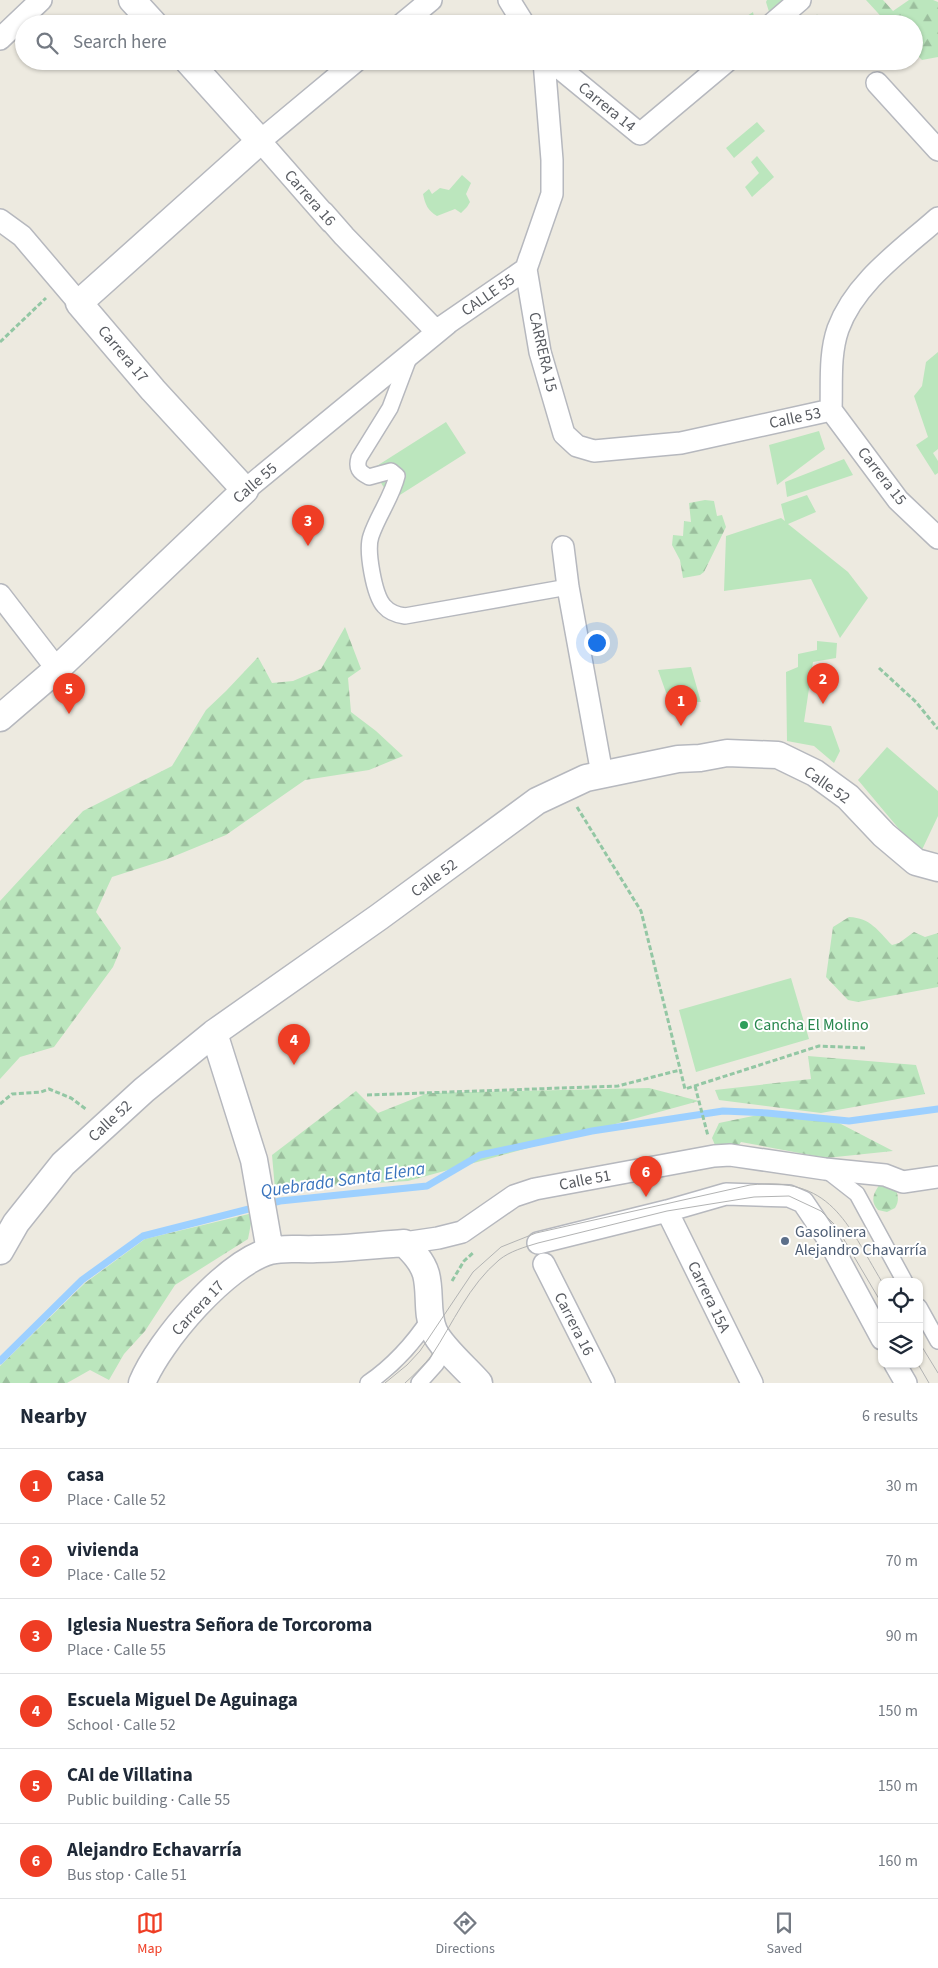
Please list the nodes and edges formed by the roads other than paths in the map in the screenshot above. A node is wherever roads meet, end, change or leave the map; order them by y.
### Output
1 (41, 0) edge
2 (132, 0) edge
3 (430, 0) edge
4 (509, 0) edge
5 (800, 0) edge
6 (25, 15) edge
7 (146, 15) edge
8 (412, 15) edge
9 (518, 15) edge
10 (782, 15) edge
11 (15, 24) edge
12 (0, 38) edge
13 (196, 70) edge
14 (345, 70) edge
15 (545, 70) edge
16 (562, 70) edge
17 (716, 70) edge
18 (877, 83) dead end
19 (260, 140) junction
20 (938, 150) edge
21 (938, 218) edge
22 (0, 220) edge
23 (344, 236) joint
24 (526, 269) junction
25 (79, 302) junction
26 (436, 332) junction
27 (411, 352) junction
28 (831, 410) junction
29 (564, 434) joint
30 (244, 490) junction
31 (938, 538) edge
32 (564, 547) dead end
33 (568, 587) junction
34 (0, 595) edge
35 (57, 669) junction
36 (0, 718) edge
37 (602, 774) junction
38 (938, 868) edge
39 (214, 1033) junction
40 (825, 1169) junction
41 (938, 1177) edge
42 (667, 1211) junction
43 (404, 1243) junction
44 (538, 1243) dead end
45 (0, 1251) edge
46 (270, 1251) junction
47 (544, 1264) dead end
48 (903, 1278) edge
49 (923, 1314) edge
50 (430, 1318) junction
51 (878, 1332) edge
52 (938, 1341) edge
53 (446, 1347) junction
54 (898, 1368) edge
55 (142, 1383) edge
56 (368, 1383) edge
57 (419, 1383) edge
58 (479, 1383) edge
59 (604, 1383) edge
60 (752, 1383) edge
61 (906, 1383) edge

1 - 6 street
2 - 7 street
3 - 8 street
4 - 9 street
5 - 10 street
11 - 12 street
13 - 19 street, Carrera 16
14 - 19 street
15 - 24 street, CALLE 55
16 - 17 street, Carrera 14
18 - 20 street
19 - 23 street, Carrera 16
19 - 25 street
21 - 28 street, Calle 53
22 - 25 street, Carrera 17
23 - 26 street, Carrera 16
24 - 26 street, CALLE 55
24 - 29 street, CARRERA 15
25 - 30 street, Carrera 17
26 - 27 street, Calle 55
27 - 30 street, Calle 55
27 - 33 street
28 - 29 street, Calle 53
28 - 31 street, Carrera 15
30 - 35 street, Calle 55
32 - 33 street
33 - 37 street
34 - 35 street
35 - 36 street, Calle 55
37 - 38 street, Calle 52
37 - 39 street, Calle 52
39 - 45 street, Calle 52
39 - 46 street
40 - 41 street, Calle 51
40 - 43 street, Calle 51
40 - 48 street
42 - 44 street
42 - 51 street
42 - 60 street, Carrera 15A
43 - 46 street, Calle 51
43 - 50 street
46 - 55 street, Carrera 17
47 - 59 street, Carrera 16
49 - 52 street
50 - 53 street
50 - 56 street
53 - 57 street
53 - 58 street
54 - 61 street

